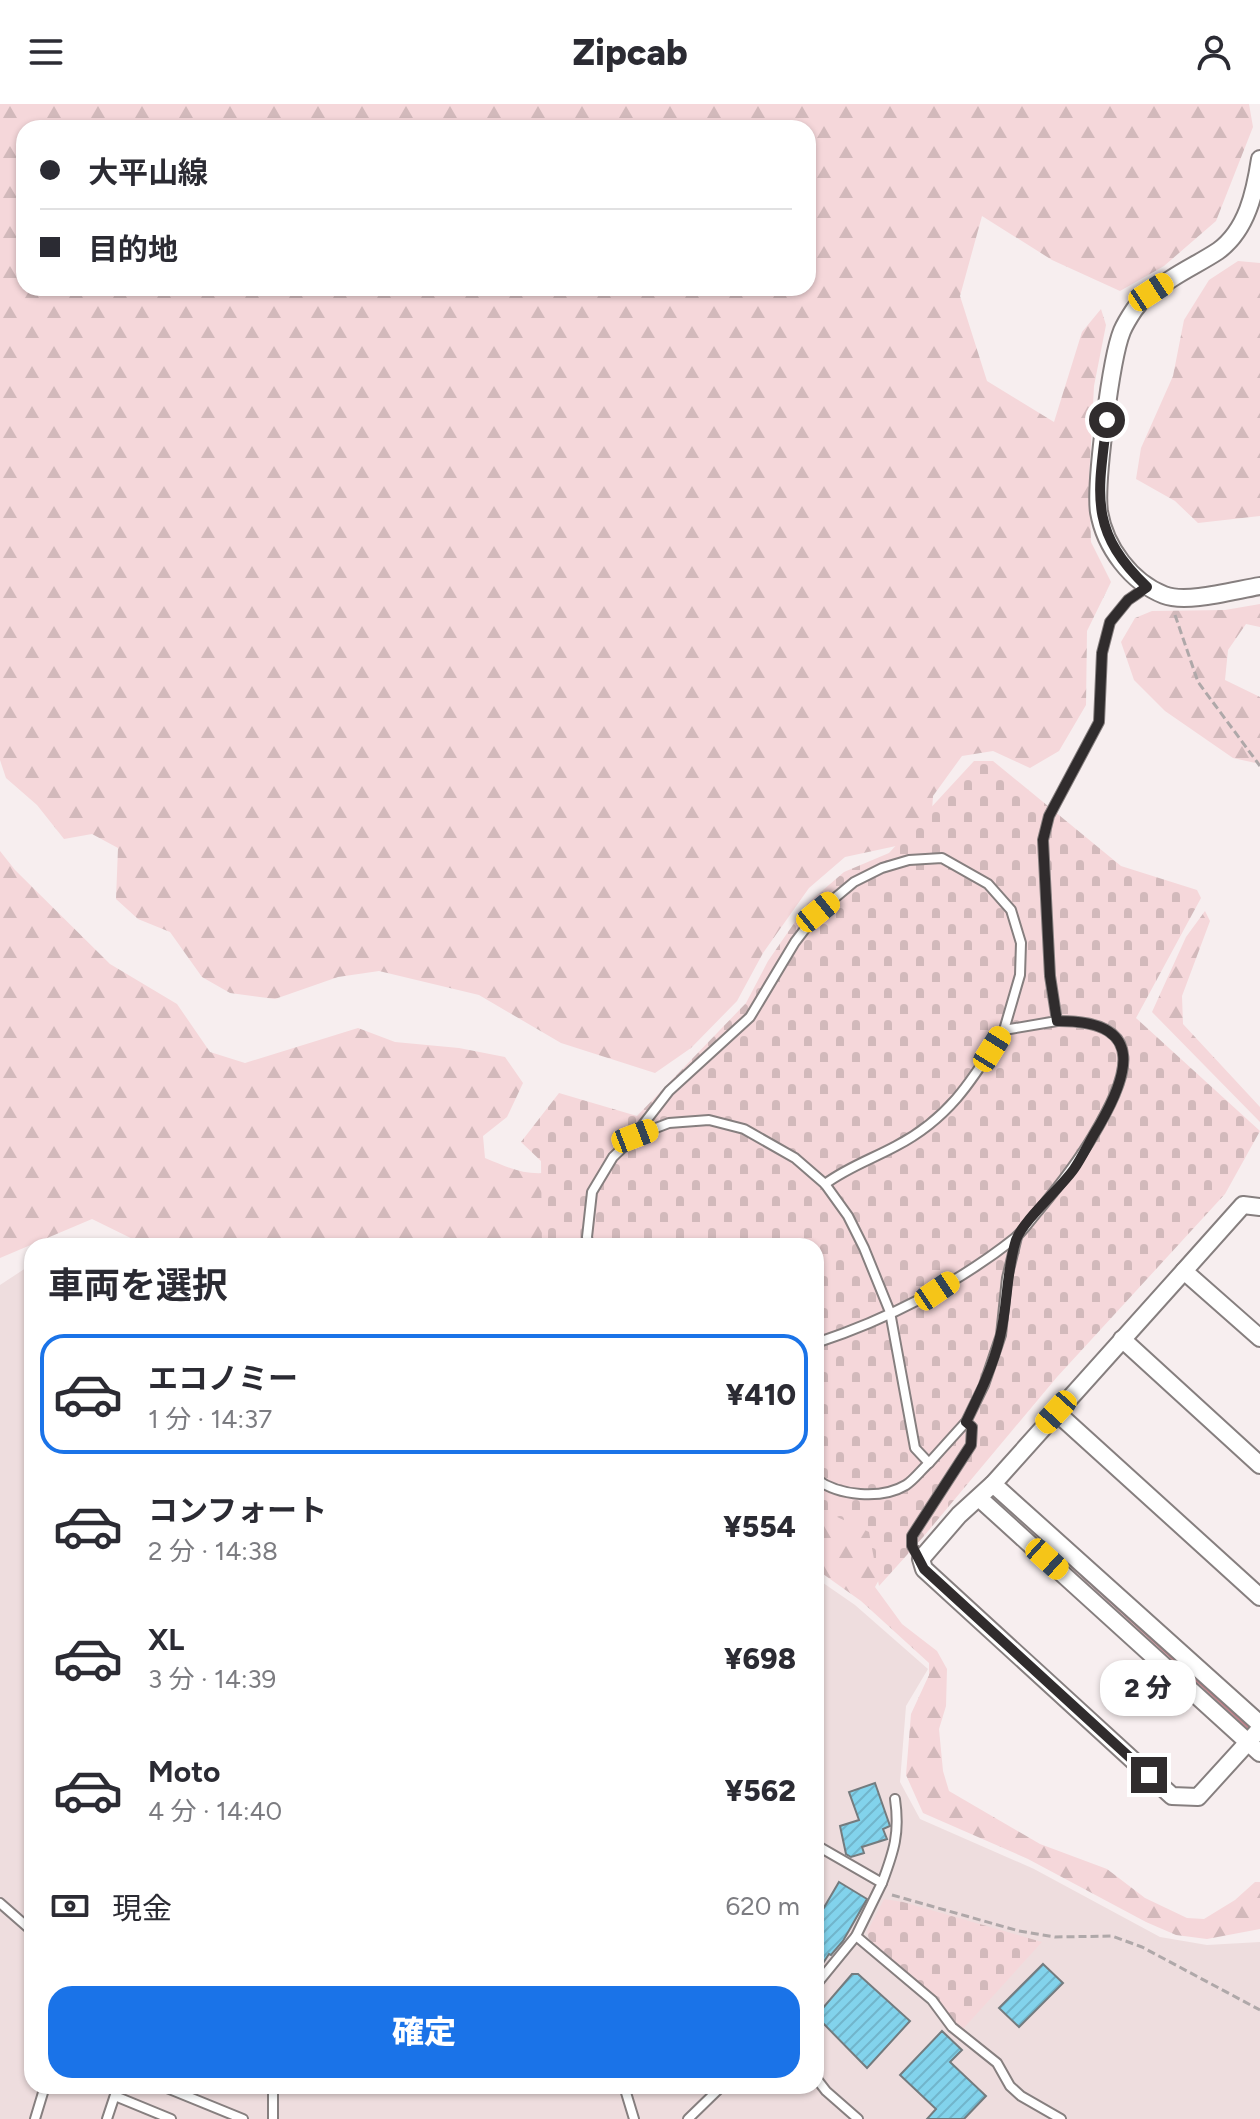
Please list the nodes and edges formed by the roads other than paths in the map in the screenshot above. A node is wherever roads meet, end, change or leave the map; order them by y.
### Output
1 (1260, 159) edge
2 (1260, 586) edge
3 (1147, 587) junction
4 (1057, 1021) junction
5 (1004, 1030) junction
6 (635, 1136) junction
7 (825, 1184) junction
8 (1260, 1207) edge
9 (1017, 1236) junction
10 (587, 1238) edge
11 (1184, 1271) junction
12 (890, 1312) junction
13 (1260, 1338) edge
14 (1122, 1339) junction
15 (824, 1340) edge
16 (1056, 1412) junction
17 (966, 1422) junction
18 (929, 1463) junction
19 (1260, 1465) edge
20 (993, 1484) junction
21 (824, 1485) edge
22 (979, 1498) junction
23 (921, 1559) junction
24 (1260, 1597) edge
25 (1260, 1726) edge
26 (1254, 1748) edge
27 (895, 1799) dead end
28 (824, 1850) edge
29 (881, 1886) junction
30 (0, 1903) edge
31 (24, 1924) edge
32 (856, 1936) junction
33 (824, 1975) edge
34 (824, 2088) edge
35 (43, 2094) edge
36 (183, 2094) edge
37 (273, 2094) edge
38 (626, 2094) edge
39 (714, 2094) edge
40 (115, 2096) joint
41 (35, 2119) edge
42 (107, 2119) edge
43 (171, 2119) edge
44 (243, 2119) edge
45 (273, 2119) edge
46 (634, 2119) edge
47 (688, 2119) edge
48 (858, 2119) edge
49 (1061, 2119) edge

1 - 3 street
2 - 3 street
3 - 4 lane
4 - 5 lane
4 - 9 lane
5 - 6 lane
5 - 7 lane
6 - 7 lane
6 - 10 lane
7 - 12 lane
8 - 11 street
9 - 12 lane
9 - 17 lane
11 - 13 street
11 - 14 street
12 - 15 lane
12 - 18 lane
14 - 16 street
14 - 19 street
16 - 20 street
16 - 24 street
17 - 18 lane
17 - 23 lane
18 - 21 lane
20 - 22 street
20 - 25 street
22 - 23 street
22 - 26 street
23 - 26 street
25 - 26 street
27 - 29 lane
28 - 29 lane
29 - 32 lane
30 - 31 lane
32 - 33 lane
32 - 49 lane
34 - 48 lane
35 - 41 lane
36 - 44 lane
37 - 45 lane
38 - 46 lane
39 - 47 lane
40 - 42 lane
40 - 43 lane

